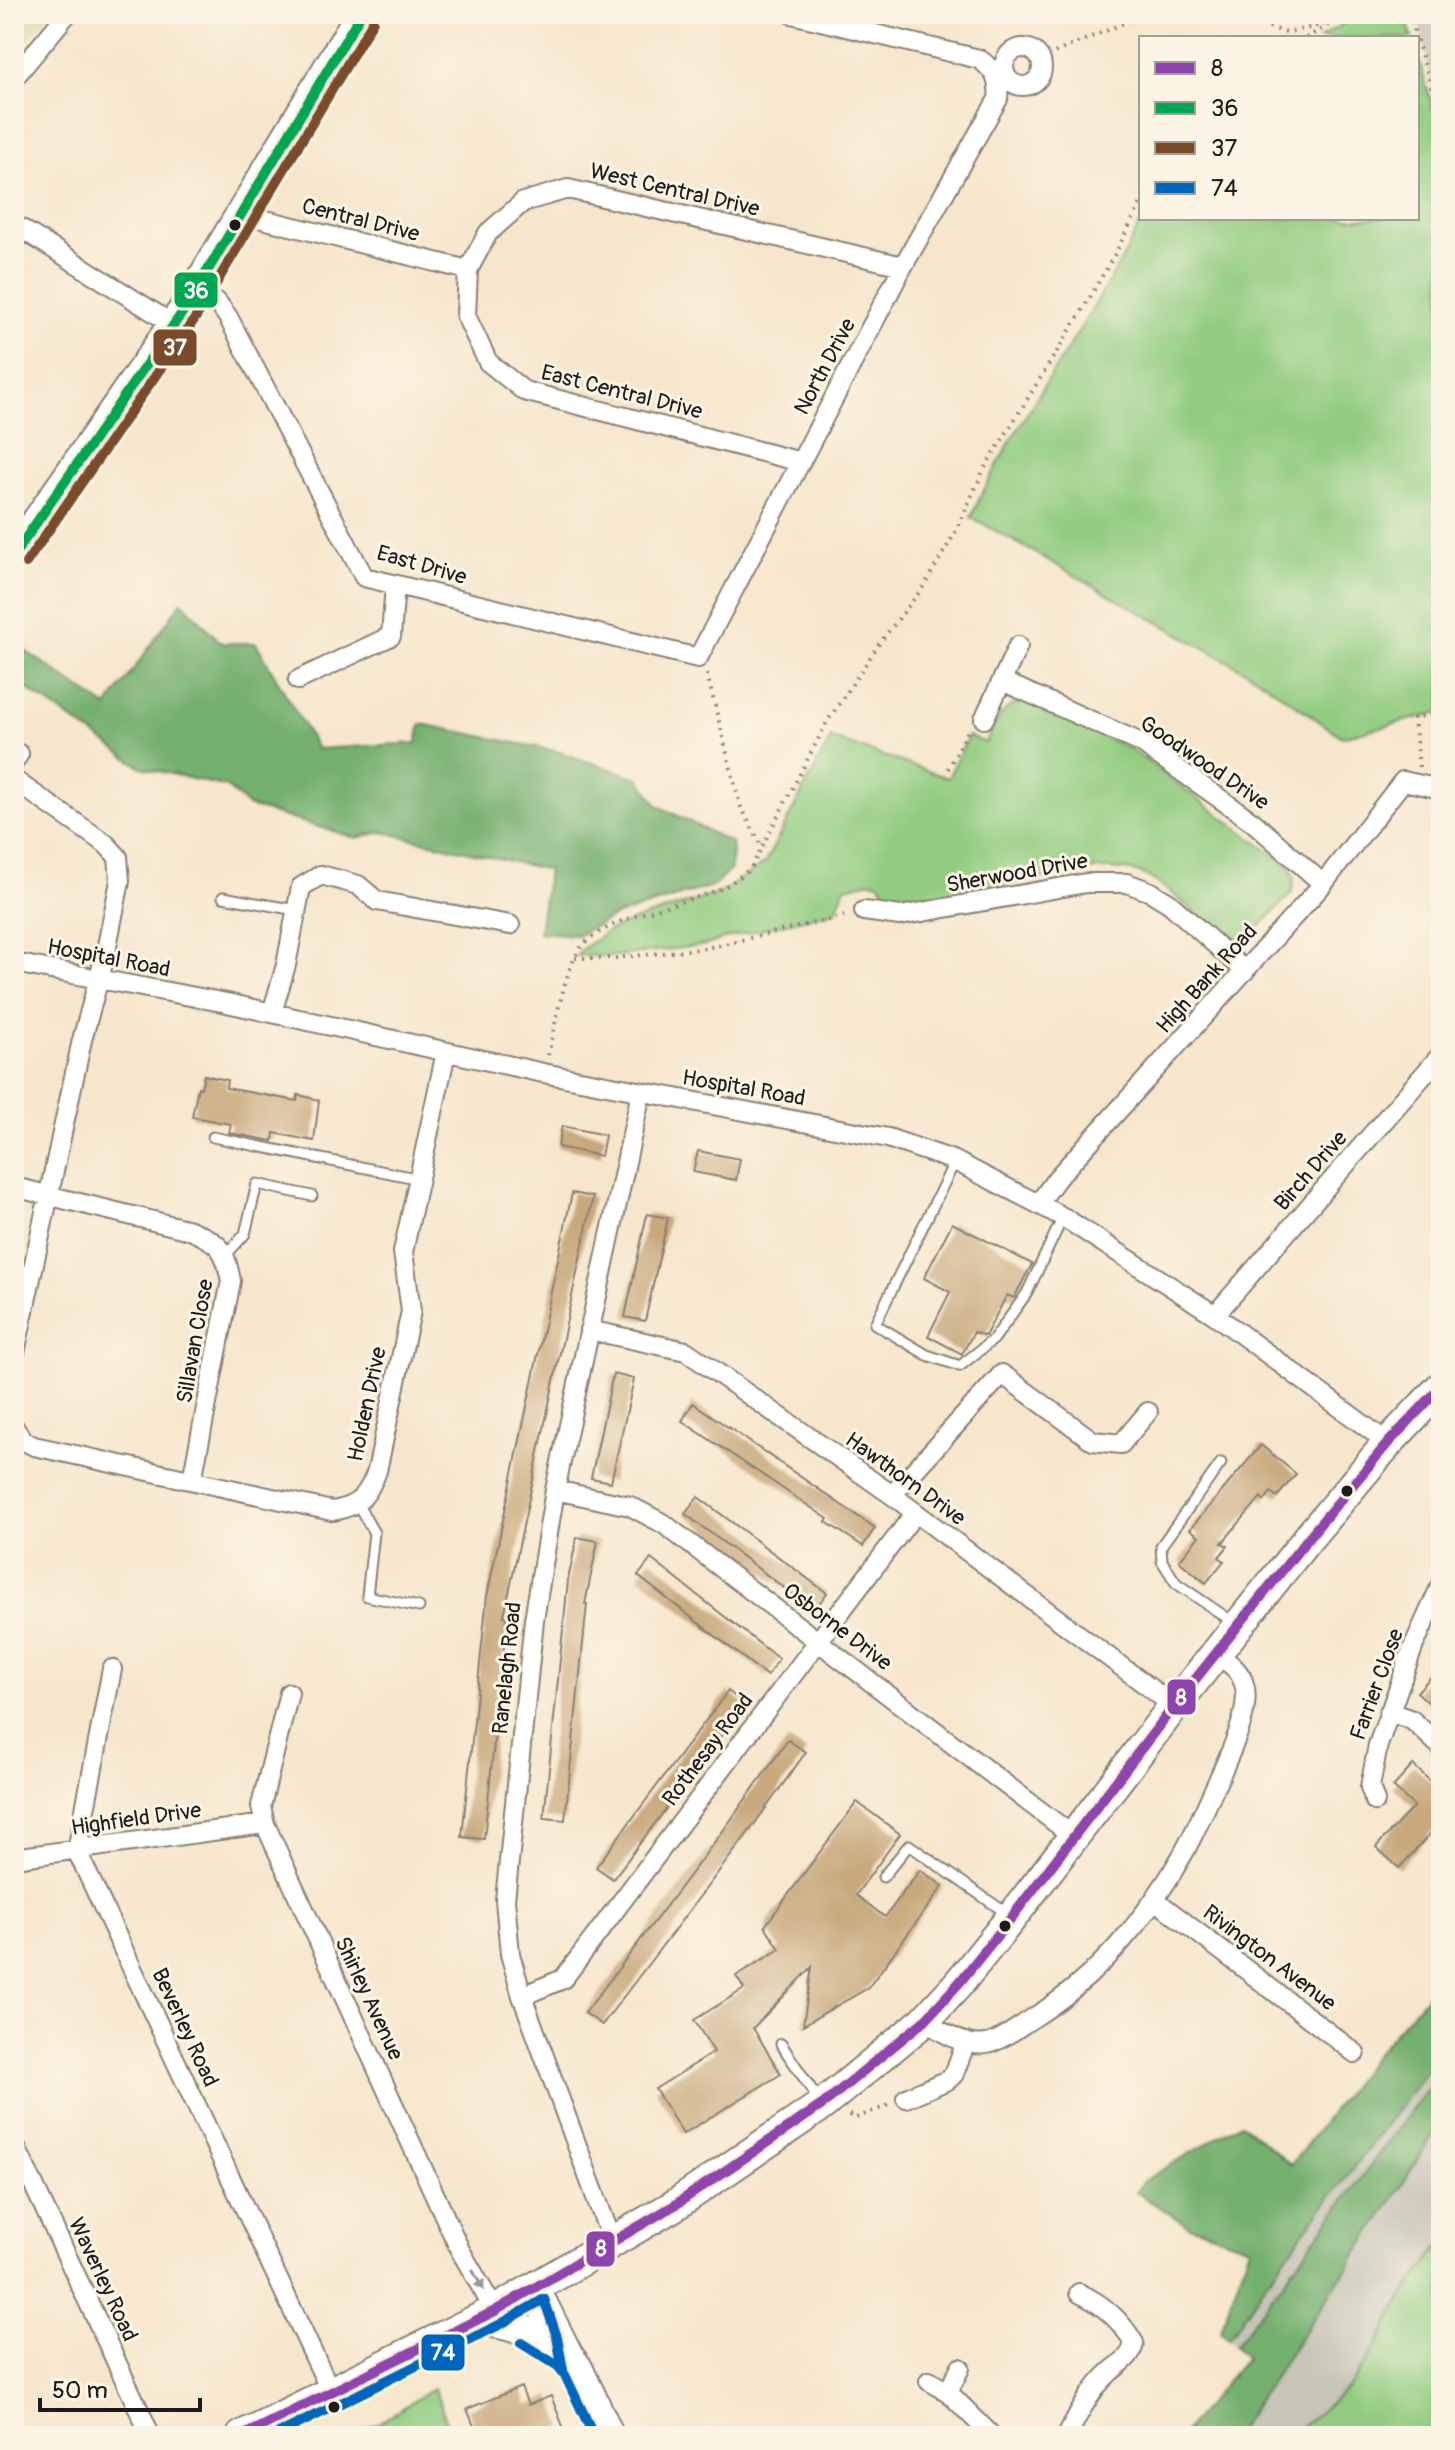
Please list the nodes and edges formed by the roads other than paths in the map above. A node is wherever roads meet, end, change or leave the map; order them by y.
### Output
1 (67, 14) edge
2 (361, 14) edge
3 (792, 14) edge
4 (1000, 74) junction
5 (14, 78) edge
6 (242, 214) junction
7 (14, 224) edge
8 (903, 266) junction
9 (468, 270) junction
10 (197, 288) junction
11 (174, 325) junction
12 (801, 462) junction
13 (14, 555) edge
14 (395, 585) junction
15 (1018, 646) dead end
16 (698, 658) joint
17 (298, 680) dead end
18 (1002, 681) junction
19 (984, 719) road end
20 (14, 780) edge
21 (1441, 789) edge
22 (1323, 884) junction
23 (223, 897) dead end
24 (296, 910) junction
25 (864, 911) road end
26 (510, 925) dead end
27 (14, 963) edge
28 (1245, 971) junction
29 (97, 979) junction
30 (272, 1013) junction
31 (446, 1052) junction
32 (1441, 1055) edge
33 (641, 1093) junction
34 (213, 1137) dead end
35 (955, 1161) junction
36 (420, 1179) junction
37 (14, 1187) edge
38 (49, 1196) junction
39 (312, 1196) dead end
40 (1039, 1203) junction
41 (1063, 1217) junction
42 (226, 1255) junction
43 (1215, 1315) junction
44 (589, 1330) junction
45 (14, 1357) edge
46 (1441, 1387) edge
47 (1148, 1412) dead end
48 (14, 1427) edge
49 (1388, 1443) junction
50 (1221, 1463) dead end
51 (192, 1480) junction
52 (555, 1490) junction
53 (892, 1495) junction
54 (357, 1503) junction
55 (915, 1513) junction
56 (1441, 1585) edge
57 (1437, 1606) edge
58 (419, 1607) dead end
59 (1238, 1626) junction
60 (819, 1642) junction
61 (1216, 1653) junction
62 (112, 1669) dead end
63 (289, 1693) dead end
64 (1174, 1706) junction
65 (1389, 1712) junction
66 (1441, 1747) edge
67 (1375, 1801) dead end
68 (265, 1824) junction
69 (1073, 1836) junction
70 (77, 1851) junction
71 (14, 1858) edge
72 (883, 1877) dead end
73 (1155, 1900) junction
74 (1012, 1917) junction
75 (522, 1996) junction
76 (924, 2021) junction
77 (966, 2042) junction
78 (781, 2044) dead end
79 (1355, 2053) dead end
80 (906, 2098) road end
81 (822, 2105) junction
82 (14, 2143) edge
83 (612, 2241) junction
84 (542, 2283) junction
85 (1079, 2293) dead end
86 (485, 2316) junction
87 (572, 2362) junction
88 (960, 2368) dead end
89 (929, 2381) dead end
90 (331, 2392) junction
91 (948, 2392) junction
92 (151, 2436) edge
93 (242, 2436) edge
94 (609, 2436) edge
95 (992, 2436) edge
96 (1067, 2436) edge

1 - 5 street
2 - 6 main road
3 - 4 street
4 - 4 street
4 - 8 street, North Drive
6 - 9 street, Central Drive
6 - 10 main road
7 - 11 street
8 - 9 street, West Central Drive
8 - 12 street, North Drive
9 - 12 street, East Central Drive
10 - 11 main road
10 - 14 street, East Drive
11 - 13 main road
12 - 16 street, North Drive
14 - 16 street, East Drive
14 - 17 street
15 - 18 street
18 - 19 street
18 - 22 street, Goodwood Drive
20 - 29 street
21 - 22 street, High Bank Road
22 - 28 street, High Bank Road
23 - 24 lane
24 - 26 street
24 - 30 street
25 - 28 street, Sherwood Drive
27 - 29 street, Hospital Road
28 - 40 street, High Bank Road
29 - 30 street, Hospital Road
29 - 38 street
30 - 31 street, Hospital Road
31 - 33 street, Hospital Road
31 - 36 street, Holden Drive
32 - 43 street, Birch Drive
33 - 35 street, Hospital Road
33 - 44 street, Ranelagh Road
34 - 36 lane
35 - 40 street, Hospital Road
35 - 41 lane
36 - 54 street, Holden Drive
37 - 38 street, Sillavan Close
38 - 42 street, Sillavan Close
38 - 45 street
39 - 42 lane
40 - 41 street, Hospital Road
41 - 43 street, Hospital Road
42 - 51 street, Sillavan Close
43 - 49 street, Hospital Road
44 - 52 street, Ranelagh Road
44 - 53 street, Hawthorn Drive
46 - 49 main road
47 - 53 street
48 - 51 street
49 - 59 main road
50 - 59 lane
51 - 54 street
52 - 60 street, Osborne Drive
52 - 75 street, Ranelagh Road
53 - 55 street, Hawthorn Drive
54 - 58 lane
55 - 60 street, Rothesay Road
55 - 64 street, Hawthorn Drive
56 - 57 street, Farrier Close
57 - 65 street, Farrier Close
59 - 61 main road
60 - 69 street, Osborne Drive
60 - 75 street, Rothesay Road
61 - 64 main road
61 - 73 street
62 - 70 street
63 - 68 street, Shirley Avenue
64 - 69 main road
65 - 66 street
65 - 67 street, Farrier Close
68 - 70 street, Highfield Drive
68 -> 86 street, Shirley Avenue
69 - 74 main road
70 - 71 street, Highfield Drive
70 - 90 street, Beverley Road
72 - 74 lane
73 - 77 street
73 - 79 street, Rivington Avenue
74 - 76 main road
75 - 83 street, Ranelagh Road
76 - 77 street
76 - 81 main road
77 - 80 street
78 - 81 lane
81 - 83 main road
82 - 92 street, Waverley Road
83 - 84 main road
84 - 86 main road
84 - 87 main road
85 - 96 street
86 - 87 main road
86 - 90 main road
87 - 94 main road
88 - 91 street
89 - 91 street
90 - 93 main road
91 - 95 street

